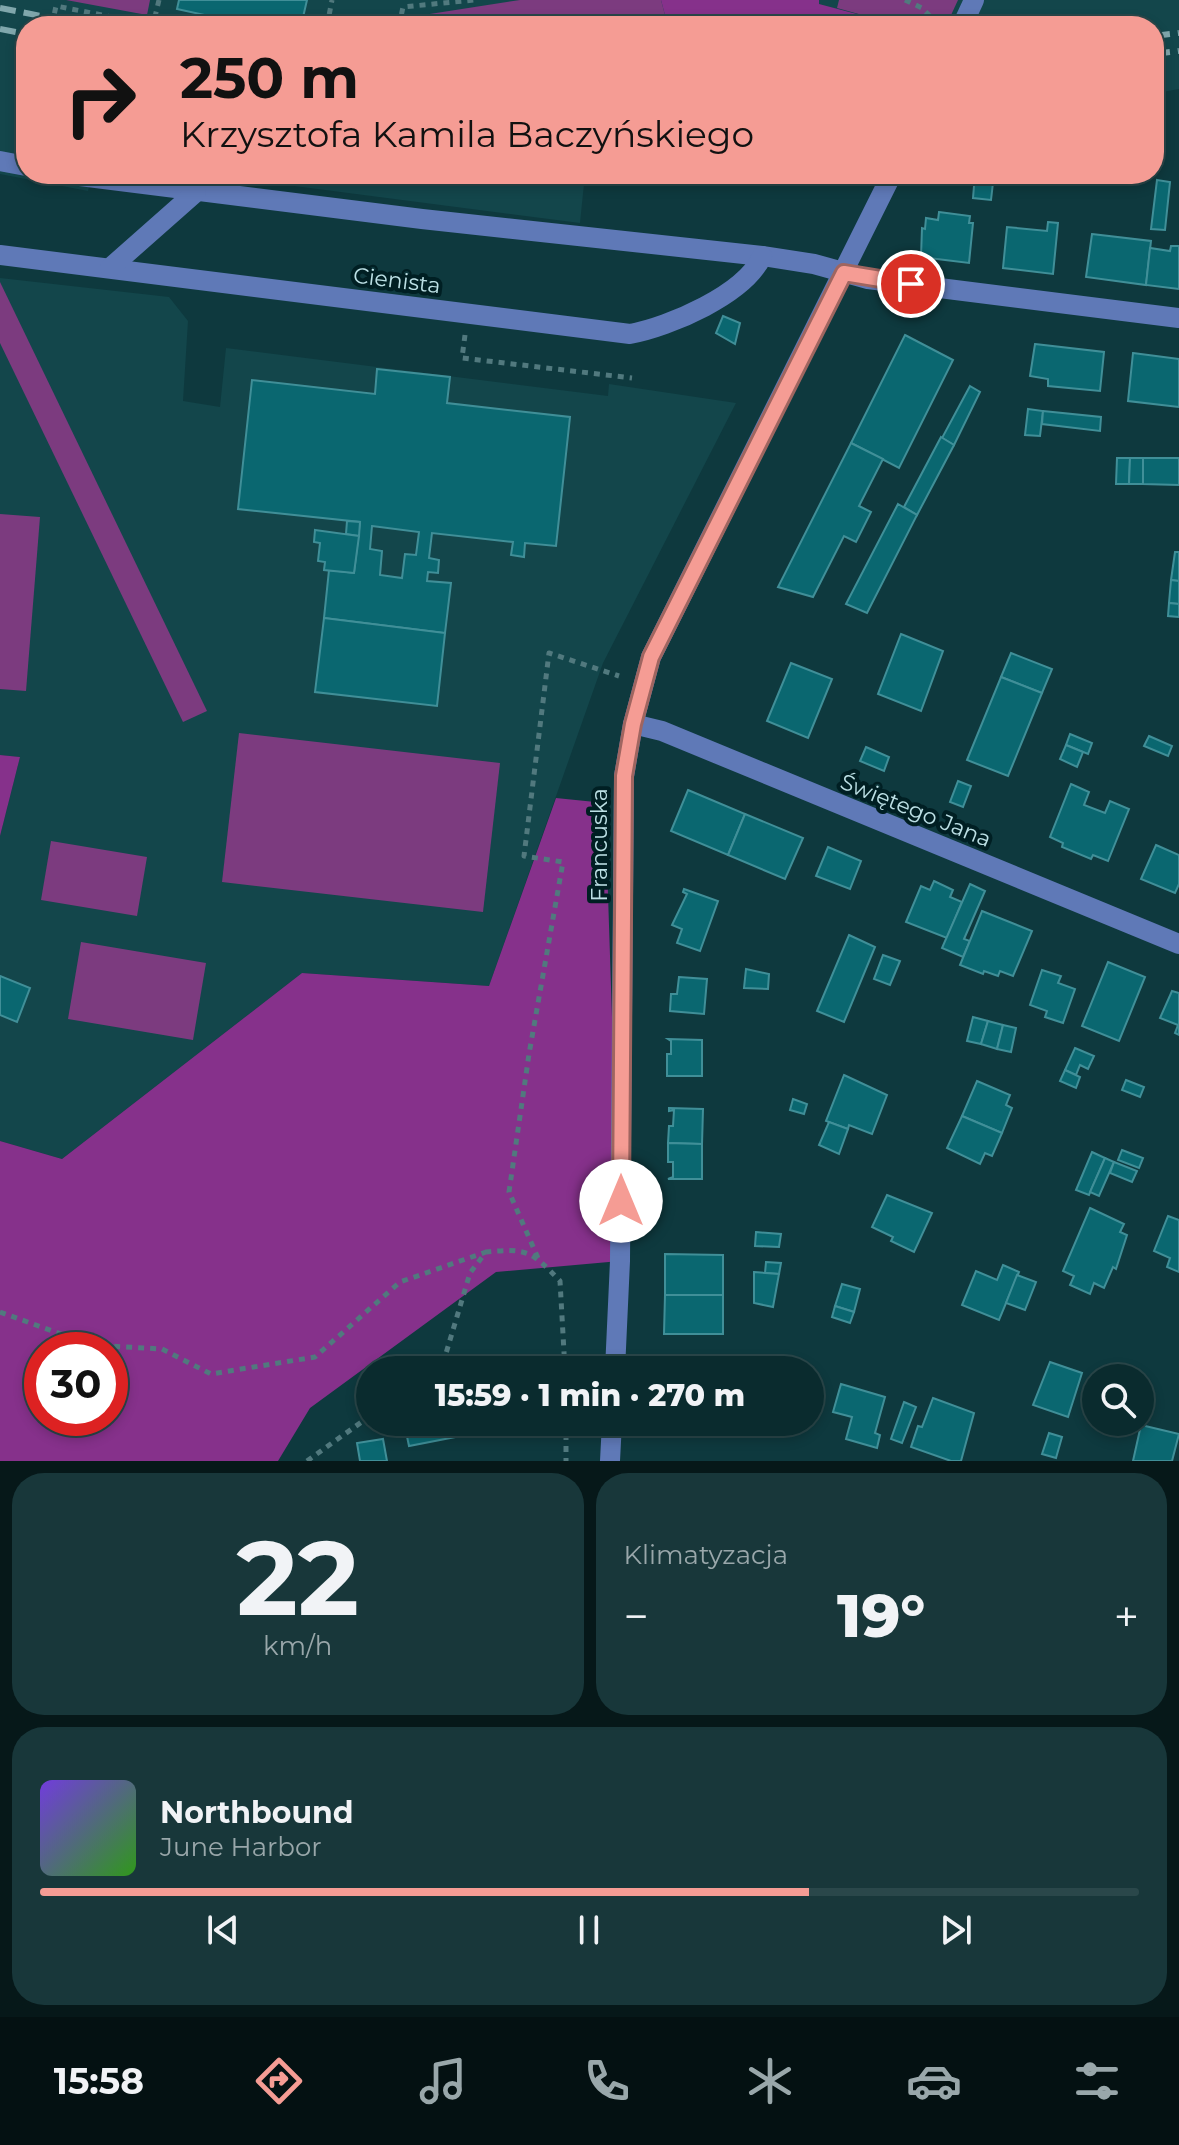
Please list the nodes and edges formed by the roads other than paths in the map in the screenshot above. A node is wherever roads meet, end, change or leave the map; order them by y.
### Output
1 (137, 184) edge
2 (887, 184) edge
3 (196, 192) junction
4 (0, 255) edge
5 (762, 256) junction
6 (110, 268) junction
7 (844, 273) junction
8 (1179, 318) edge
9 (633, 724) junction
10 (1179, 944) edge
11 (616, 1356) edge
12 (611, 1436) edge
13 (610, 1461) edge

1 - 3 street
2 - 7 street, Francuska
3 - 5 street
3 - 6 street
4 - 6 street, Cienista
5 - 6 street, Cienista
5 - 7 street
7 - 8 street
7 - 9 street, Francuska
9 - 10 street, Świętego Jana
9 - 11 street, Francuska
12 - 13 street

